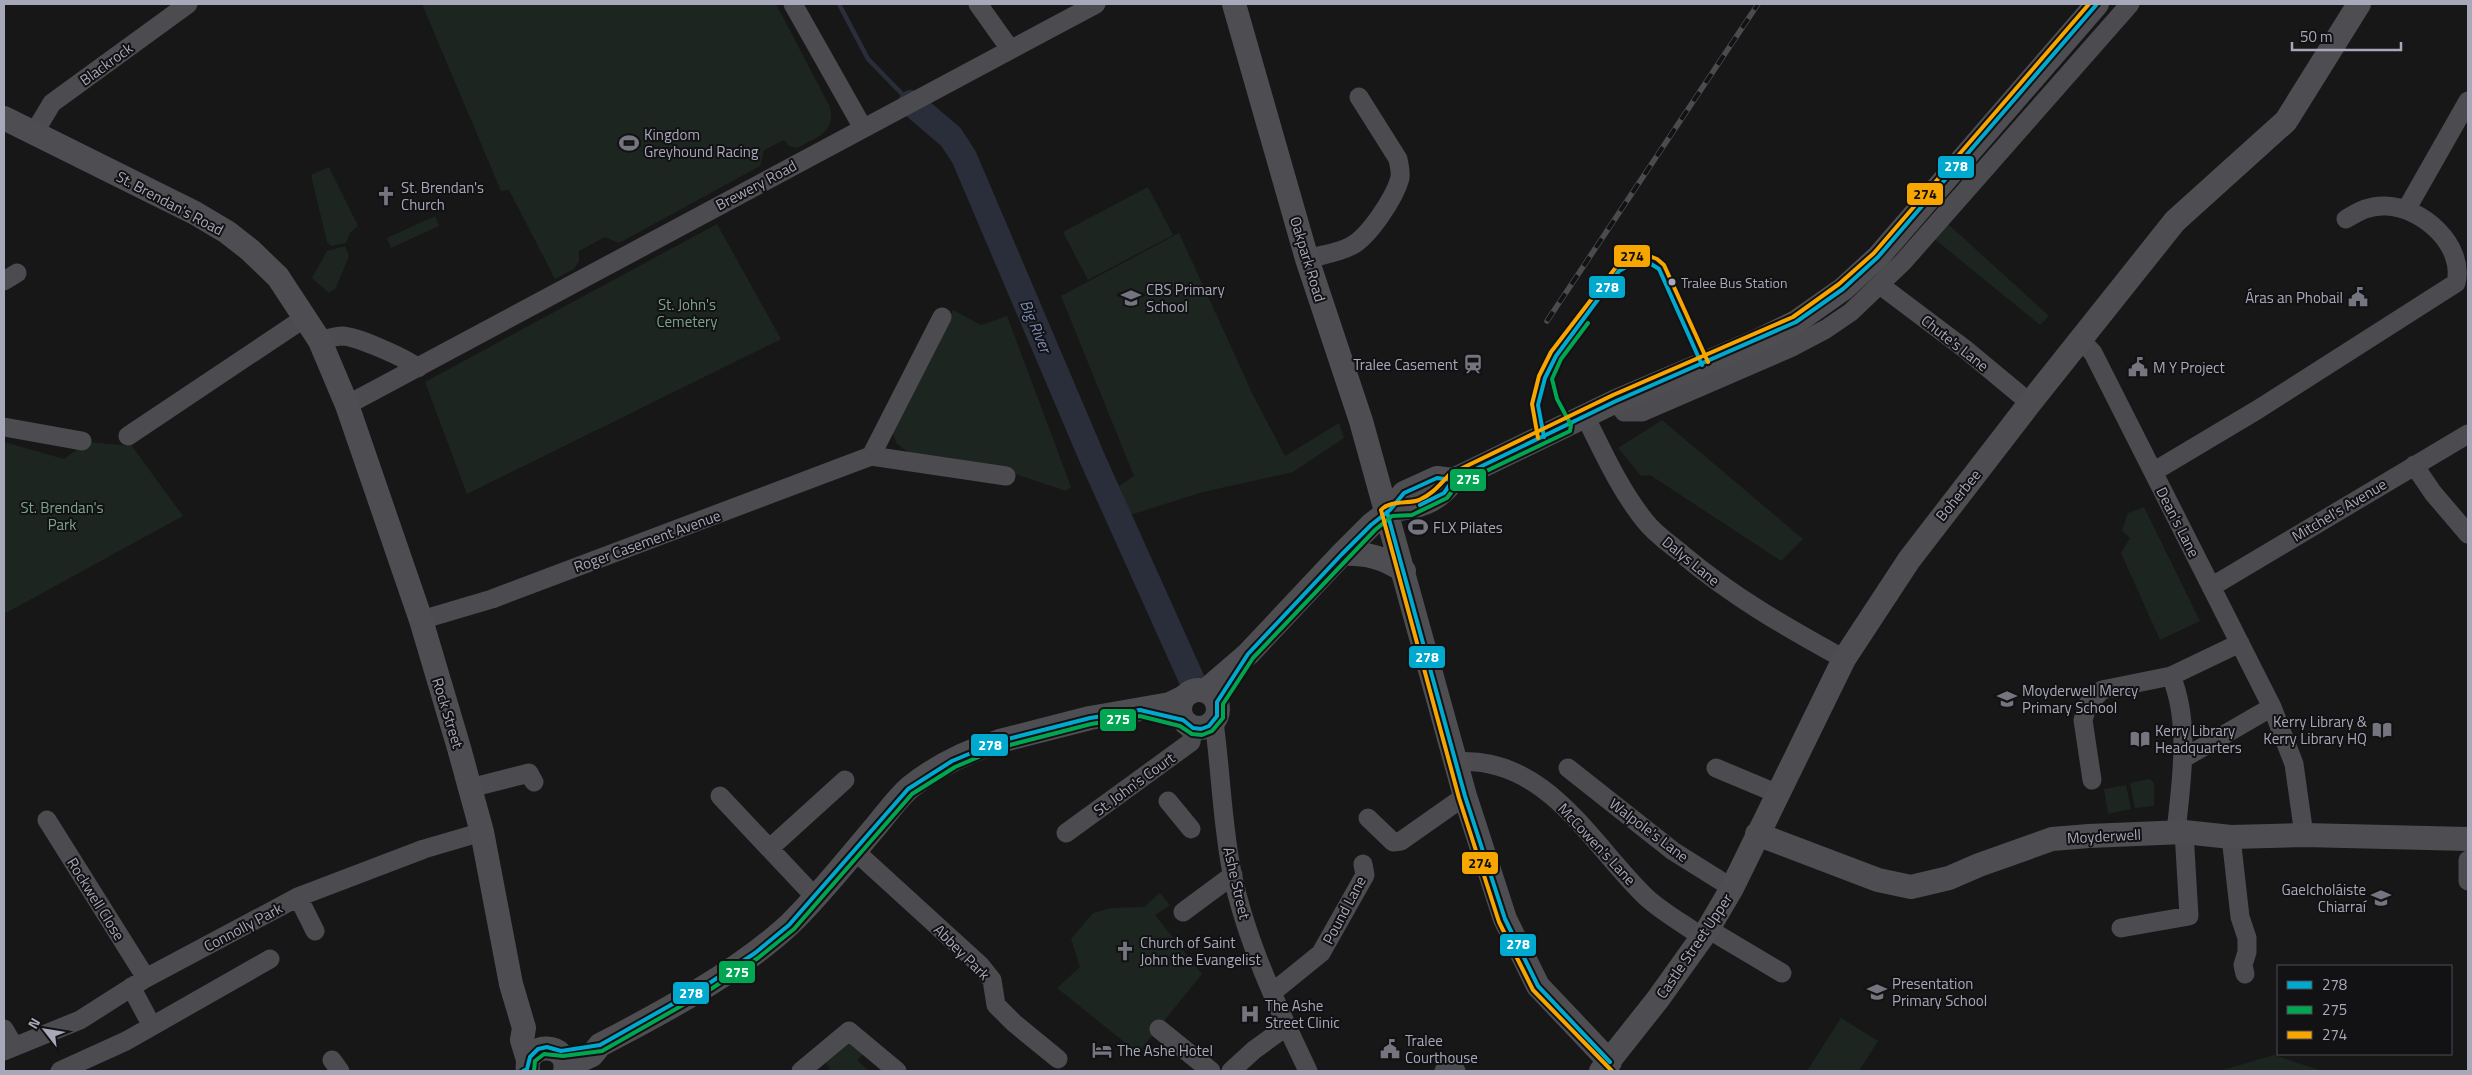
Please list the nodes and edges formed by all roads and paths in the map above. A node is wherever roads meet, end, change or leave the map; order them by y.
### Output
1 (188, 4) edge
2 (793, 4) edge
3 (978, 4) edge
4 (1096, 4) edge
5 (1234, 4) edge
6 (2097, 4) edge
7 (2130, 4) edge
8 (2359, 4) edge
9 (1010, 49) junction
10 (1360, 96) dead end
11 (2468, 101) edge
12 (4, 118) edge
13 (863, 128) junction
14 (34, 134) junction
15 (2406, 210) junction
16 (2346, 219) dead end
17 (1307, 259) junction
18 (1880, 286) junction
19 (306, 317) junction
20 (942, 317) dead end
21 (2080, 339) junction
22 (320, 341) junction
23 (418, 368) junction
24 (1616, 401) junction
25 (2030, 403) junction
26 (346, 404) junction
27 (1585, 416) junction
28 (4, 427) edge
29 (2468, 434) edge
30 (128, 436) dead end
31 (82, 441) dead end
32 (871, 456) junction
33 (2414, 465) junction
34 (2153, 472) junction
35 (1006, 476) dead end
36 (1389, 511) junction
37 (2468, 534) edge
38 (1342, 554) junction
39 (1404, 571) junction
40 (2211, 587) junction
41 (421, 620) junction
42 (2240, 643) junction
43 (1844, 659) junction
44 (2171, 676) junction
45 (2272, 707) junction
46 (1200, 713) junction
47 (2184, 758) junction
48 (1455, 762) junction
49 (1568, 768) dead end
50 (1716, 768) dead end
51 (845, 780) dead end
52 (2092, 780) dead end
53 (534, 782) dead end
54 (470, 788) junction
55 (1778, 794) junction
56 (720, 796) dead end
57 (1464, 796) junction
58 (1168, 801) dead end
59 (1368, 818) dead end
60 (47, 820) dead end
61 (1191, 829) dead end
62 (482, 832) junction
63 (2180, 832) junction
64 (1066, 833) dead end
65 (1757, 834) junction
66 (2304, 835) junction
67 (2231, 837) junction
68 (2468, 839) edge
69 (770, 848) junction
70 (854, 851) junction
71 (2468, 860) edge
72 (1363, 864) dead end
73 (1233, 875) junction
74 (2468, 880) edge
75 (1732, 888) junction
76 (298, 897) junction
77 (815, 897) junction
78 (1183, 912) dead end
79 (2121, 928) dead end
80 (315, 931) dead end
81 (1705, 933) junction
82 (270, 959) dead end
83 (1782, 973) dead end
84 (2245, 974) dead end
85 (139, 983) junction
86 (1273, 992) junction
87 (152, 1026) junction
88 (1287, 1026) junction
89 (4, 1029) edge
90 (1159, 1029) dead end
91 (9, 1048) edge
92 (1058, 1059) dead end
93 (542, 1063) edge
94 (1606, 1067) edge
95 (60, 1071) edge
96 (801, 1071) edge
97 (897, 1071) edge
98 (1211, 1071) edge
99 (1230, 1071) edge
100 (1308, 1071) edge
101 (1444, 1071) edge
102 (1456, 1071) edge

1 - 14 street, Blackrock
2 - 13 street
3 - 9 street
4 - 9 street, Brewery Road
5 - 17 main road, Oakpark Road
6 - 24 main road
7 - 18 street
8 - 21 main road, Boherbee
9 - 13 street, Brewery Road
10 - 17 street
11 - 15 street
12 - 14 main road, St. Brendan's Road
13 - 23 street, Brewery Road
14 - 19 main road, St. Brendan's Road
15 - 16 street
15 - 34 street
17 - 36 main road, Oakpark Road
18 - 24 street
18 - 25 street, Chute's Lane
19 - 22 main road, St. Brendan's Road
19 - 30 street
20 - 32 street
21 - 25 main road, Boherbee
21 - 34 street, Dean's Lane
22 - 23 street
22 - 26 main road, St. Brendan's Road
23 - 26 street, Brewery Road
24 - 27 main road
25 - 43 main road, Boherbee
26 - 41 main road, Rock Street
27 - 36 main road
27 - 43 street, Dalys Lane
28 - 31 street
29 - 33 street, Mitchel's Avenue
32 - 35 street, Roger Casement Avenue
32 - 41 street, Roger Casement Avenue
33 - 37 street
33 - 40 street, Mitchel's Avenue
34 - 40 street, Dean's Lane
36 - 38 main road
36 - 39 main road, Oakpark Road
38 - 39 main road
38 - 46 main road
39 - 48 main road, Oakpark Road
40 - 42 street, Dean's Lane
41 - 54 main road, Rock Street
42 - 44 street
42 - 45 street, Dean's Lane
43 - 55 main road, Boherbee
44 - 47 street
44 - 52 street
45 - 47 street
45 - 66 street, Dean's Lane
46 - 64 street, St. John's Court
46 - 70 main road
46 - 73 street, Ashe Street
47 - 63 street
48 - 57 main road, Oakpark Road
48 - 81 street, McCowen's Lane
49 - 75 street, Walpole's Lane
50 - 55 street
51 - 69 street
53 - 54 street
54 - 62 main road, Rock Street
55 - 65 main road, Castle Street Upper
56 - 69 street
57 - 59 street
57 - 94 main road, Oakpark Road
58 - 61 street
60 - 85 street, Rockwell Close
62 - 76 street, Connolly Park
62 - 93 main road, Rock Street
63 - 65 main road, Moyderwell
63 - 67 main road, Moyderwell
63 - 79 street
65 - 75 main road, Castle Street Upper
66 - 67 main road, Moyderwell
66 - 68 main road, Moyderwell
67 - 84 street
69 - 77 street
70 - 77 main road
70 - 92 street, Abbey Park
71 - 74 street
72 - 86 street, Pound Lane
73 - 78 street
73 - 86 street, Ashe Street
75 - 81 main road, Castle Street Upper
76 - 80 street
76 - 85 street, Connolly Park
77 - 93 main road
81 - 83 street, McCowen's Lane
81 - 94 main road, Castle Street Upper
82 - 87 street
85 - 87 street, Rockwell Close
85 - 91 street, Connolly Park
86 - 88 street, Ashe Street
87 - 95 street
88 - 99 street
88 - 100 street, Ashe Street
89 - 91 street, Connolly Park
90 - 98 street
96 - 97 street
101 - 102 street

